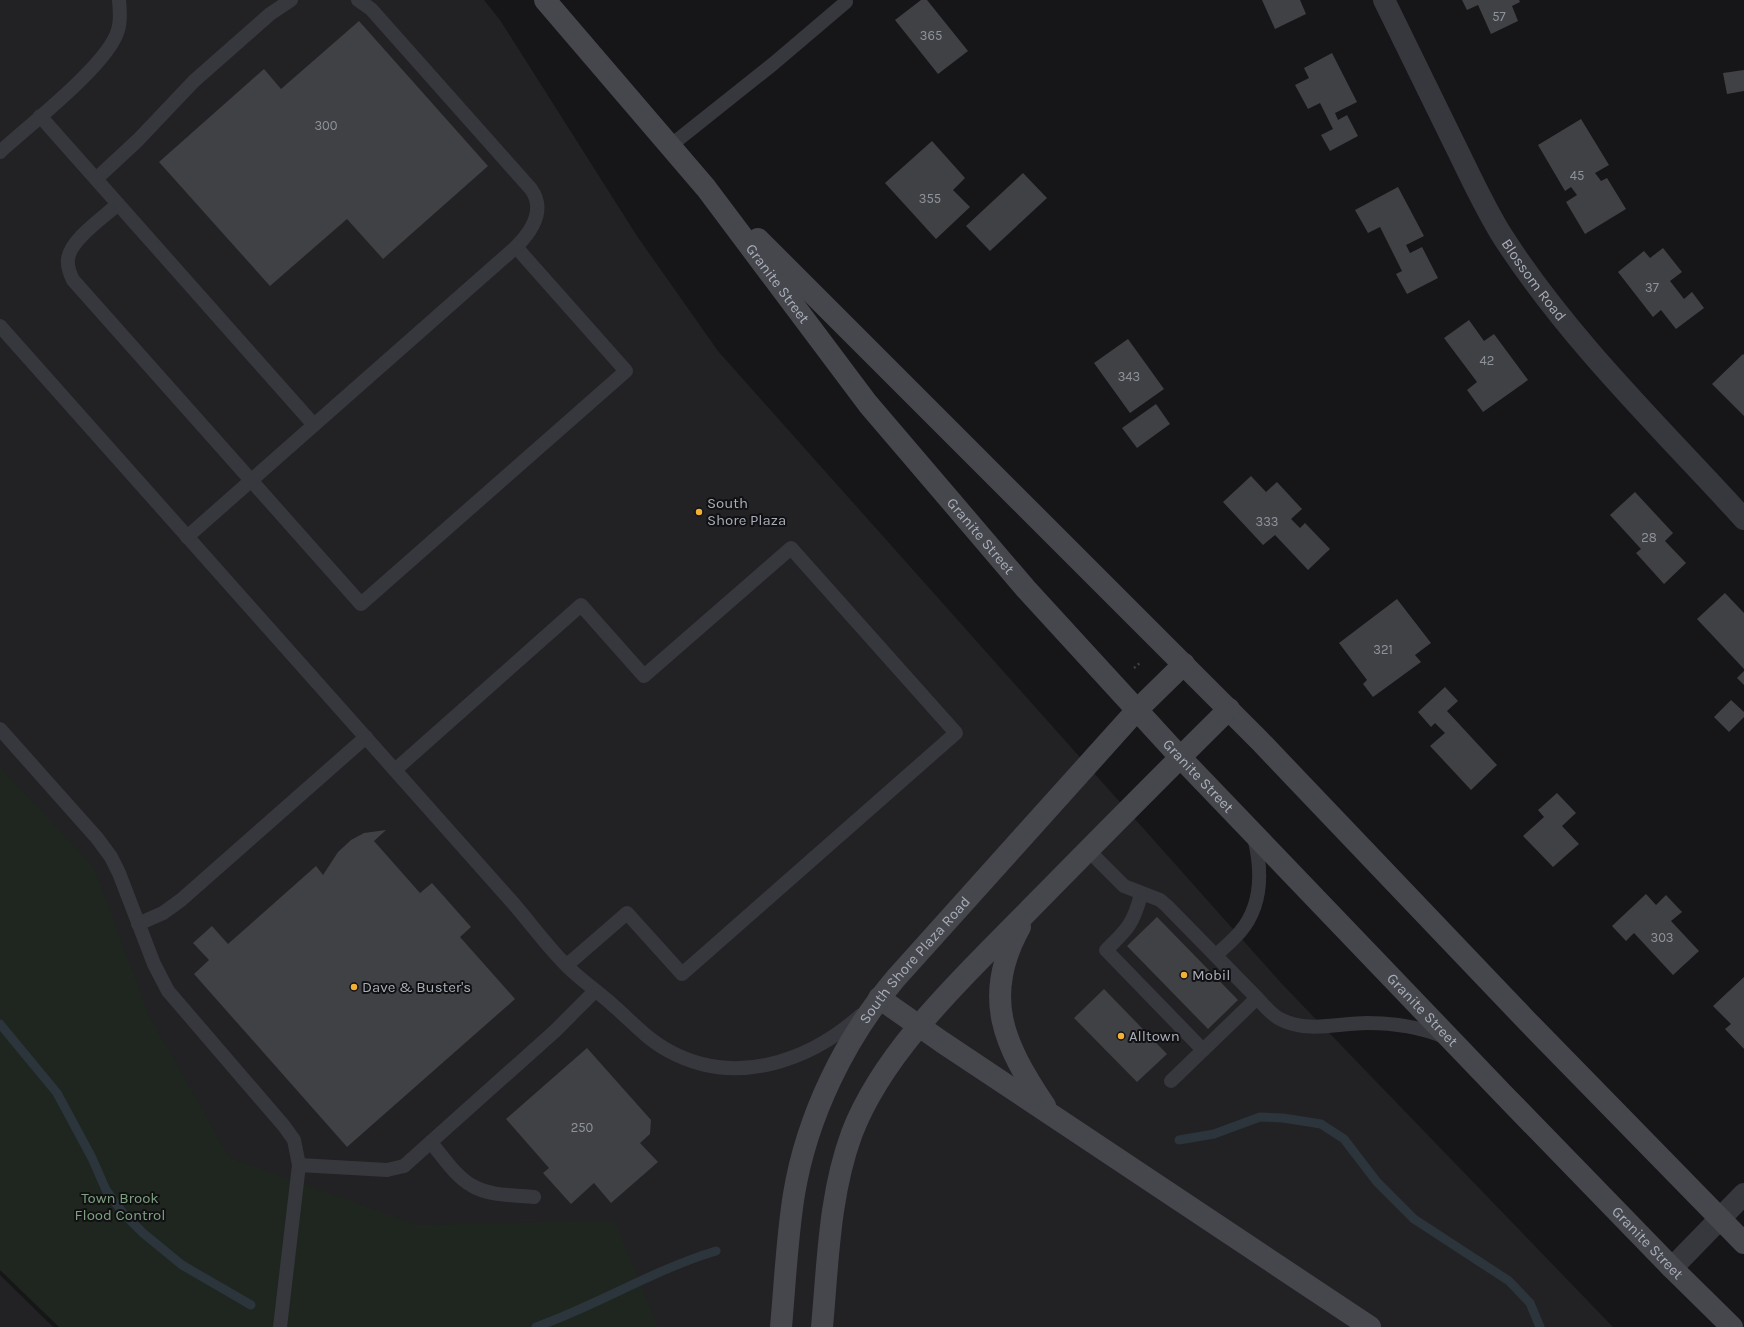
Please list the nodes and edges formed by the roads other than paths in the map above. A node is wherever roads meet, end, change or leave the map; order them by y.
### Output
1 (119, 0) edge
2 (290, 0) edge
3 (358, 0) edge
4 (545, 0) edge
5 (1384, 0) edge
6 (846, 2) dead end
7 (40, 116) junction
8 (670, 146) junction
9 (0, 152) edge
10 (96, 179) junction
11 (706, 188) junction
12 (118, 204) junction
13 (516, 247) junction
14 (0, 326) edge
15 (314, 425) junction
16 (251, 480) junction
17 (1744, 519) edge
18 (187, 537) junction
19 (1184, 664) junction
20 (1229, 709) junction
21 (1136, 711) junction
22 (0, 729) edge
23 (366, 737) junction
24 (1180, 757) junction
25 (395, 770) junction
26 (1254, 834) junction
27 (1088, 850) junction
28 (1141, 894) junction
29 (1028, 911) junction
30 (138, 924) junction
31 (1216, 955) junction
32 (567, 966) junction
33 (596, 992) junction
34 (879, 998) junction
35 (1257, 998) junction
36 (920, 1027) junction
37 (1449, 1038) junction
38 (1203, 1050) junction
39 (1171, 1081) dead end
40 (1050, 1114) junction
41 (431, 1143) junction
42 (299, 1165) junction
43 (1744, 1194) edge
44 (534, 1197) dead end
45 (1719, 1219) junction
46 (1744, 1243) edge
47 (1672, 1268) junction
48 (1357, 1323) edge
49 (280, 1327) edge
50 (781, 1327) edge
51 (822, 1327) edge
52 (1732, 1327) edge

1 - 7 lane
2 - 10 lane
3 - 13 lane
4 - 8 main road, Granite Street
5 - 17 street, Blossom Road
6 - 8 lane
7 - 9 lane
7 - 10 lane
8 - 11 main road, Granite Street
10 - 12 lane
11 - 19 main road, Granite Street
11 - 21 main road, Granite Street
12 - 15 lane
12 - 16 lane
13 - 15 lane
13 - 16 lane
14 - 18 lane
15 - 16 lane
16 - 18 lane
18 - 23 lane
19 - 20 main road, Granite Street
19 - 21 main road, South Shore Plaza Road
20 - 24 main road
20 - 45 main road, Granite Street
21 - 24 main road, Granite Street
21 - 34 main road, South Shore Plaza Road
22 - 30 lane
23 - 25 lane
23 - 30 lane
24 - 26 main road, Granite Street
24 - 27 main road
25 - 32 lane
25 - 32 lane
26 - 31 lane
26 - 37 main road, Granite Street
27 - 28 lane
27 - 29 main road
28 - 31 lane
28 - 38 lane
29 - 36 main road
29 - 40 main road
30 - 42 lane
31 - 35 lane
32 - 33 lane
33 - 34 lane
33 - 41 lane
34 - 36 main road
34 - 50 main road, South Shore Plaza Road
35 - 37 lane
35 - 38 lane
36 - 40 main road
36 - 51 main road
37 - 47 main road, Granite Street
38 - 39 lane
40 - 48 main road
41 - 42 lane
41 - 44 lane
42 - 49 lane
43 - 45 street
45 - 46 main road, Granite Street
45 - 47 street
47 - 52 main road, Granite Street

